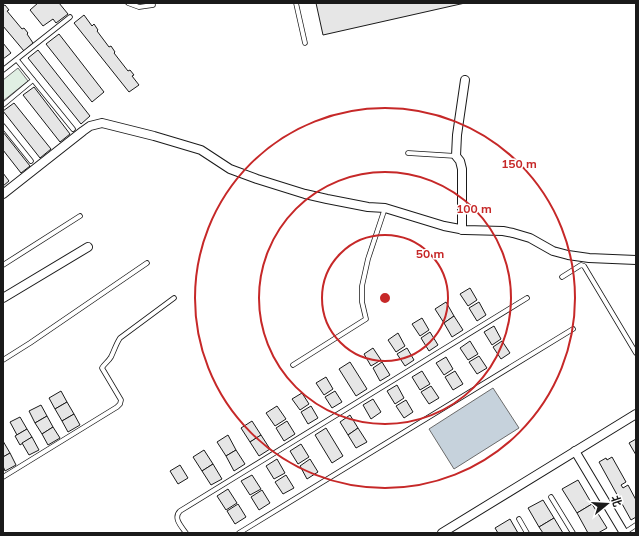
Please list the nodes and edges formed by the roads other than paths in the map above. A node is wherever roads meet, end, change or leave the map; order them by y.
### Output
1 (128, 3) edge
2 (152, 3) edge
3 (296, 3) edge
4 (70, 17) dead end
5 (304, 43) dead end
6 (17, 60) junction
7 (3, 70) edge
8 (33, 80) junction
9 (465, 80) dead end
10 (3, 105) edge
11 (3, 126) edge
12 (73, 129) dead end
13 (408, 153) dead end
14 (456, 156) junction
15 (31, 161) dead end
16 (3, 194) edge
17 (385, 208) junction
18 (80, 216) dead end
19 (462, 230) junction
20 (88, 247) dead end
21 (636, 260) edge
22 (146, 262) dead end
23 (3, 265) edge
24 (562, 277) dead end
25 (3, 298) edge
26 (174, 298) dead end
27 (527, 298) dead end
28 (573, 329) dead end
29 (636, 353) edge
30 (3, 360) edge
31 (293, 365) dead end
32 (636, 414) edge
33 (575, 451) junction
34 (3, 477) edge
35 (552, 497) dead end
36 (519, 519) dead end
37 (636, 525) edge
38 (186, 533) edge
39 (238, 533) edge
40 (442, 533) edge
41 (527, 533) edge
42 (573, 533) edge
43 (624, 533) edge

1 - 2 lane
3 - 5 lane
4 - 6 lane
6 - 7 lane
6 - 8 lane
8 - 10 lane
8 - 12 lane
9 - 14 street
11 - 15 lane
13 - 14 lane
14 - 19 street
16 - 17 street
17 - 19 street
17 - 31 lane
18 - 23 lane
19 - 21 street
20 - 25 street
22 - 30 lane
24 - 29 lane
26 - 34 lane
27 - 38 lane
28 - 39 lane
32 - 33 street
33 - 40 street
33 - 43 street
35 - 42 lane
36 - 41 lane
37 - 43 lane

